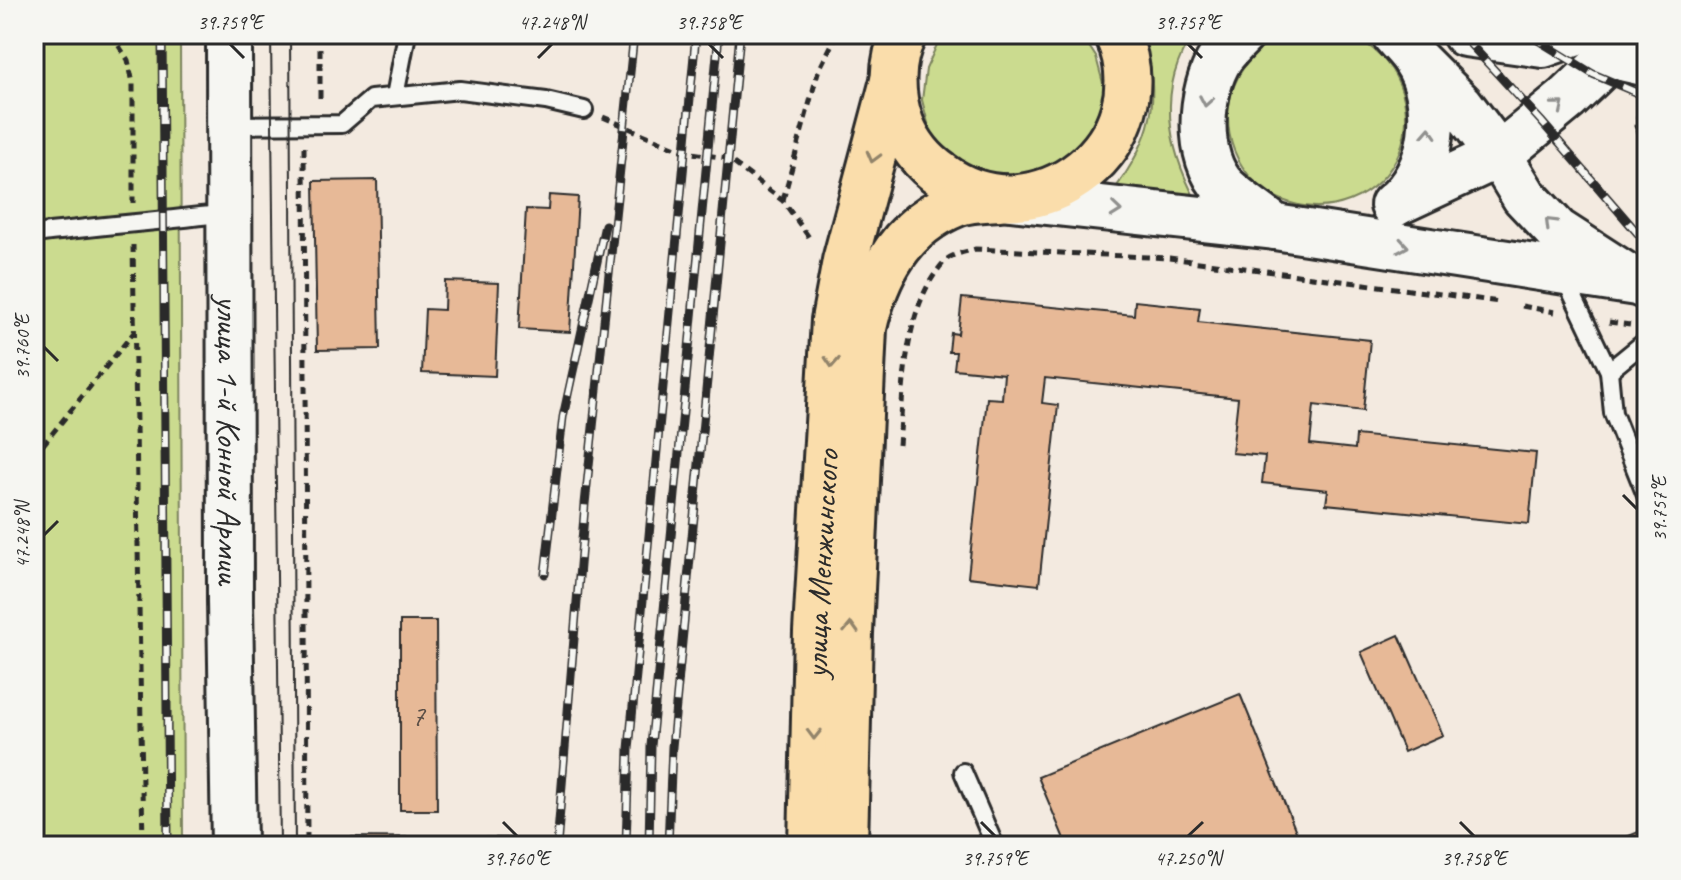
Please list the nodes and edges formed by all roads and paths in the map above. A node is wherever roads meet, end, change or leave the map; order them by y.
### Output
1 (111, 34) edge
2 (229, 34) edge
3 (320, 34) edge
4 (407, 34) edge
5 (837, 34) edge
6 (1117, 34) edge
7 (1242, 34) edge
8 (1465, 34) edge
9 (1404, 47) edge
10 (897, 54) edge
11 (1621, 59) edge
12 (395, 96) junction
13 (584, 110) joint
14 (230, 125) junction
15 (312, 125) junction
16 (1647, 149) edge
17 (1499, 155) junction
18 (1004, 198) junction
19 (783, 201) junction
20 (1398, 202) junction
21 (230, 213) junction
22 (133, 221) junction
23 (1275, 227) junction
24 (34, 234) edge
25 (1326, 234) junction
26 (816, 246) dead end
27 (1562, 272) junction
28 (1641, 292) edge
29 (856, 293) junction
30 (1584, 318) junction
31 (136, 331) junction
32 (910, 334) dead end
33 (1647, 340) edge
34 (1609, 371) junction
35 (34, 456) edge
36 (1647, 498) edge
37 (963, 772) dead end
38 (143, 846) edge
39 (234, 846) edge
40 (307, 846) edge
41 (811, 846) edge
42 (845, 846) edge
43 (995, 846) edge

1 - 22 path
2 - 14 main road, улица 1-й Конной Армии
3 - 15 path
4 - 12 lane
5 - 19 path
6 - 18 main road
7 -> 23 main road
8 - 11 main road
9 - 17 main road
20 -> 9 main road
10 - 18 main road
10 -> 29 main road
11 - 16 path
17 -> 11 main road
12 - 13 lane
12 - 15 lane
13 - 19 path
14 - 15 lane
14 - 21 main road, улица 1-й Конной Армии
15 - 40 path
17 - 20 main road
28 -> 17 main road
18 -> 23 main road
18 - 29 main road
19 - 26 path
20 - 25 main road
21 - 22 lane
21 - 39 main road, улица 1-й Конной Армии
22 - 24 lane
22 - 31 path
23 - 25 main road
25 -> 27 main road
27 - 28 main road
27 - 30 lane
28 - 30 path
29 -> 41 main road, улица Менжинского
42 -> 29 main road, улица Менжинского
30 - 32 path
30 - 34 lane
31 - 35 path
31 - 38 path
33 - 34 lane
34 - 36 lane
37 - 43 lane

